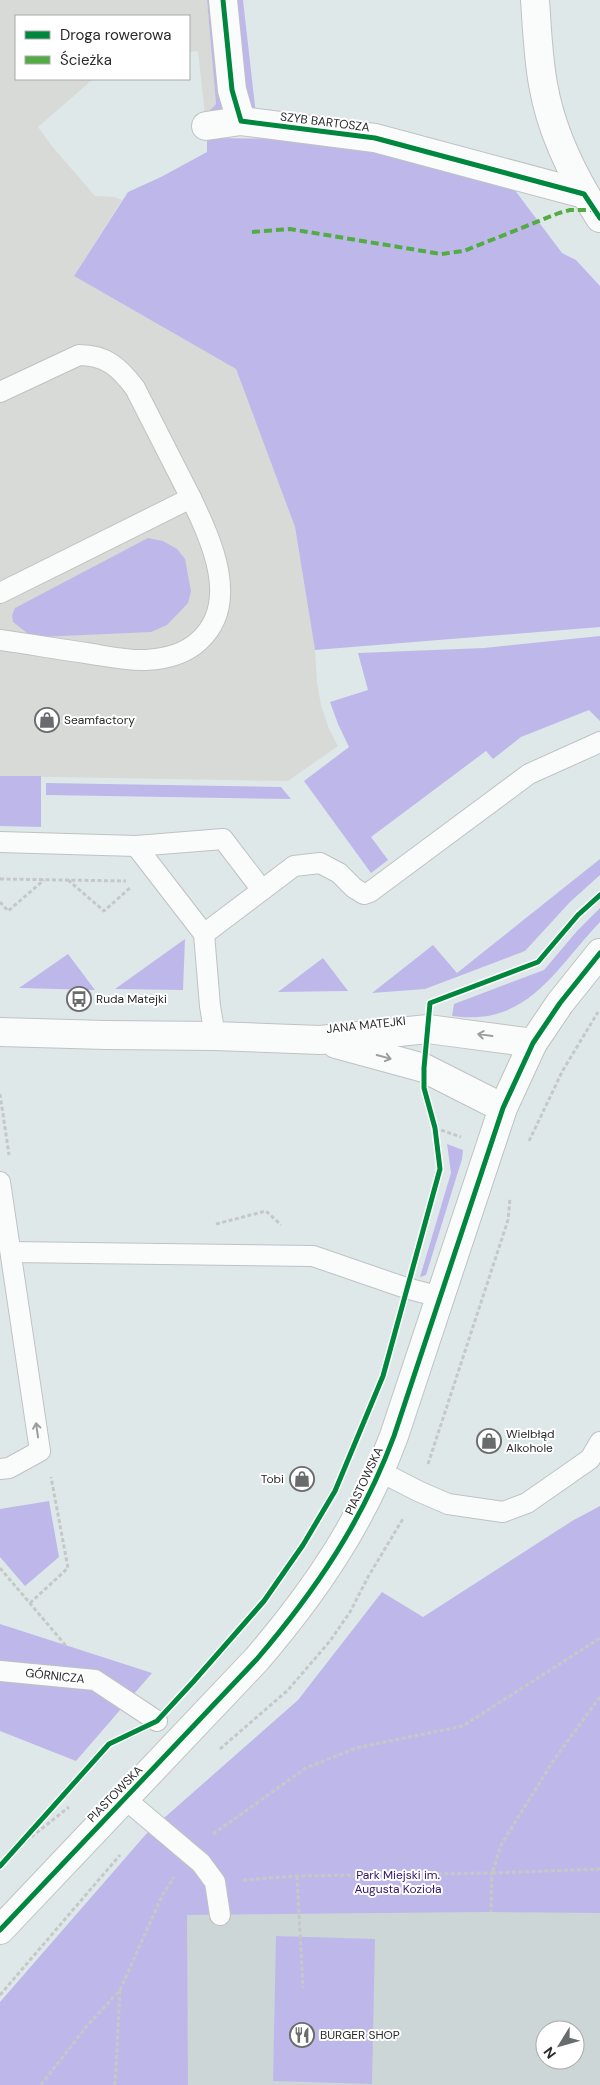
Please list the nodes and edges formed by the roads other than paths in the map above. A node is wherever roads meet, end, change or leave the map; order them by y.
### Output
1 (223, 0) edge
2 (535, 0) edge
3 (241, 121) junction
4 (206, 126) dead end
5 (584, 194) junction
6 (600, 218) edge
7 (0, 392) edge
8 (191, 498) junction
9 (0, 593) edge
10 (0, 640) edge
11 (600, 742) edge
12 (0, 842) edge
13 (136, 846) junction
14 (262, 890) junction
15 (204, 934) junction
16 (600, 953) edge
17 (0, 1032) edge
18 (215, 1036) junction
19 (320, 1040) junction
20 (533, 1043) junction
21 (503, 1108) junction
22 (0, 1182) edge
23 (11, 1252) junction
24 (440, 1297) junction
25 (600, 1442) edge
26 (0, 1469) edge
27 (381, 1472) junction
28 (0, 1671) edge
29 (157, 1722) dead end
30 (124, 1798) junction
31 (220, 1915) dead end
32 (0, 1930) edge

1 - 3 street
2 - 5 street
3 - 4 street, SZYB BARTOSZA
3 - 5 street, SZYB BARTOSZA
5 - 6 street
7 - 8 lane
8 - 9 lane
8 - 10 lane
11 - 14 lane
12 - 13 lane
13 - 14 lane
13 - 15 lane
14 - 15 lane
15 - 18 lane
16 - 20 street, PIASTOWSKA
17 - 18 street, JANA MATEJKI
18 - 19 street, JANA MATEJKI
20 -> 19 street, JANA MATEJKI
19 -> 21 street, JANA MATEJKI
20 - 21 street, PIASTOWSKA
21 - 24 street, PIASTOWSKA
22 - 23 lane
23 - 24 lane
26 -> 23 lane
24 - 27 street, PIASTOWSKA
25 - 27 lane
27 - 30 street, PIASTOWSKA
28 - 29 lane, GÓRNICZA
30 - 31 lane
30 - 32 street, PIASTOWSKA

